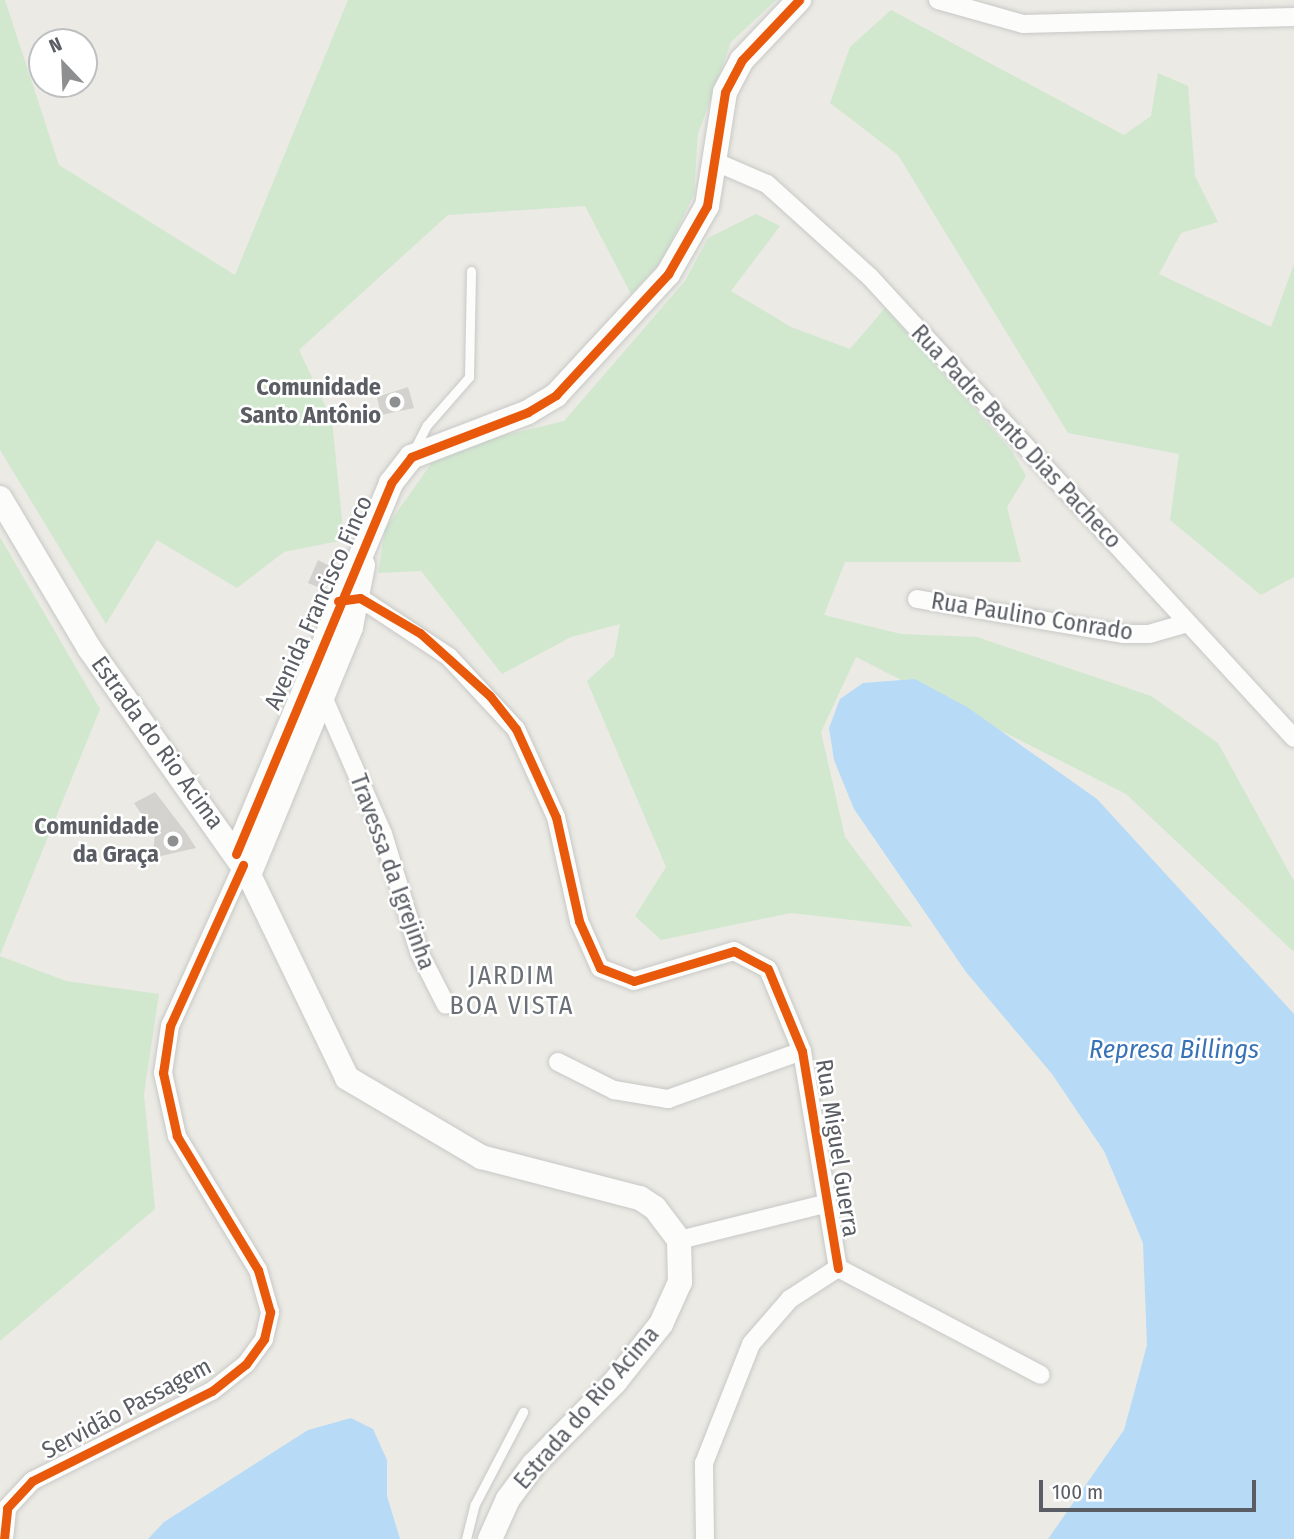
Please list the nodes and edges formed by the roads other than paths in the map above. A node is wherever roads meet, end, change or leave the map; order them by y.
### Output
1 (799, 0) edge
2 (938, 0) edge
3 (1294, 17) edge
4 (716, 162) junction
5 (471, 271) dead end
6 (411, 457) junction
7 (0, 498) edge
8 (349, 599) junction
9 (917, 599) dead end
10 (1187, 623) junction
11 (324, 699) junction
12 (1294, 738) edge
13 (242, 864) junction
14 (446, 1005) dead end
15 (802, 1051) junction
16 (558, 1062) dead end
17 (825, 1205) junction
18 (679, 1240) junction
19 (838, 1268) junction
20 (270, 1312) joint
21 (1041, 1375) dead end
22 (523, 1412) dead end
23 (4, 1539) edge
24 (466, 1539) edge
25 (490, 1539) edge
26 (705, 1539) edge

1 - 4 main road
2 - 3 street
4 - 6 main road
4 - 10 street, Rua Padre Bento Dias Pacheco
5 - 6 lane
6 - 8 main road, Avenida Francisco Finco
7 - 13 main road, Estrada do Rio Acima
8 - 11 main road, Avenida Francisco Finco
8 - 13 main road, Avenida Francisco Finco
8 - 15 street, Rua Miguel Guerra
9 - 10 street, Rua Paulino Conrado
10 - 12 street, Rua Padre Bento Dias Pacheco
11 - 13 main road, Avenida Francisco Finco
11 - 14 street, Travessa da Igrejinha
13 - 18 main road, Estrada do Rio Acima
13 - 20 street, Avenida Francisco Finco
15 - 16 street
15 - 17 street, Rua Miguel Guerra
17 - 18 street
17 - 19 street, Rua Miguel Guerra
18 - 25 main road, Estrada do Rio Acima
19 - 21 street, Rua Miguel Guerra
19 - 26 street
20 - 23 street, Servidão Passagem
22 - 24 lane

